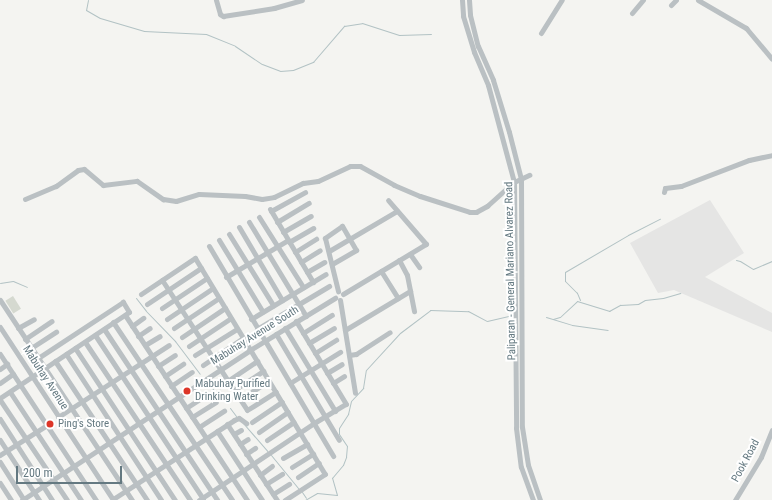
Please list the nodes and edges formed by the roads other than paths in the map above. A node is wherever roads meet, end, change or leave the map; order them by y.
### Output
1 (216, 0) edge
2 (302, 0) edge
3 (462, 0) edge
4 (469, 0) edge
5 (562, 0) edge
6 (642, 0) edge
7 (676, 0) edge
8 (698, 0) edge
9 (671, 5) dead end
10 (632, 13) dead end
11 (541, 33) dead end
12 (772, 59) edge
13 (772, 155) edge
14 (529, 175) dead end
15 (521, 179) junction
16 (514, 182) junction
17 (305, 192) dead end
18 (664, 192) dead end
19 (25, 199) dead end
20 (388, 200) dead end
21 (309, 203) dead end
22 (397, 210) junction
23 (311, 216) dead end
24 (259, 217) dead end
25 (249, 222) dead end
26 (277, 222) junction
27 (239, 227) dead end
28 (313, 228) dead end
29 (283, 232) junction
30 (229, 234) dead end
31 (350, 238) junction
32 (316, 239) dead end
33 (219, 240) dead end
34 (289, 241) junction
35 (209, 246) dead end
36 (278, 246) junction
37 (320, 250) dead end
38 (329, 251) junction
39 (295, 252) junction
40 (267, 253) junction
41 (410, 254) junction
42 (257, 259) junction
43 (399, 260) junction
44 (301, 262) junction
45 (324, 262) dead end
46 (332, 264) junction
47 (248, 265) junction
48 (419, 267) dead end
49 (201, 268) junction
50 (238, 271) junction
51 (381, 271) junction
52 (307, 272) junction
53 (326, 274) dead end
54 (226, 277) junction
55 (207, 278) junction
56 (162, 280) junction
57 (313, 282) junction
58 (329, 286) dead end
59 (303, 287) junction
60 (213, 288) junction
61 (168, 290) junction
62 (410, 291) junction
63 (340, 292) junction
64 (141, 294) dead end
65 (292, 294) junction
66 (219, 298) junction
67 (398, 298) junction
68 (175, 299) junction
69 (338, 299) junction
70 (0, 300) edge
71 (282, 300) junction
72 (147, 304) dead end
73 (299, 304) junction
74 (273, 305) junction
75 (162, 308) dead end
76 (225, 308) junction
77 (181, 309) junction
78 (414, 311) dead end
79 (263, 312) junction
80 (125, 315) junction
81 (332, 315) dead end
82 (306, 316) junction
83 (143, 318) dead end
84 (231, 318) junction
85 (34, 319) dead end
86 (166, 319) dead end
87 (187, 319) junction
88 (251, 319) junction
89 (52, 321) dead end
90 (296, 321) junction
91 (113, 322) junction
92 (132, 326) junction
93 (0, 327) edge
94 (18, 328) junction
95 (104, 328) junction
96 (150, 328) dead end
97 (174, 328) dead end
98 (285, 328) junction
99 (334, 328) dead end
100 (194, 329) junction
101 (237, 329) junction
102 (257, 329) junction
103 (345, 330) junction
104 (56, 332) dead end
105 (390, 332) dead end
106 (303, 333) junction
107 (276, 334) junction
108 (95, 335) junction
109 (138, 336) junction
110 (160, 336) dead end
111 (182, 337) dead end
112 (243, 338) junction
113 (25, 339) junction
114 (200, 339) junction
115 (336, 340) dead end
116 (264, 341) junction
117 (85, 342) junction
118 (309, 343) junction
119 (144, 345) junction
120 (169, 345) dead end
121 (189, 346) dead end
122 (31, 348) junction
123 (75, 348) junction
124 (206, 348) junction
125 (250, 350) junction
126 (340, 352) dead end
127 (315, 353) junction
128 (66, 354) junction
129 (0, 355) edge
130 (175, 355) dead end
131 (195, 355) dead end
132 (349, 355) junction
133 (151, 356) junction
134 (38, 358) junction
135 (213, 358) junction
136 (55, 361) junction
137 (140, 362) junction
138 (257, 362) junction
139 (321, 363) junction
140 (7, 364) junction
141 (183, 364) dead end
142 (342, 364) dead end
143 (202, 365) dead end
144 (158, 366) junction
145 (45, 368) junction
146 (0, 369) edge
147 (220, 369) junction
148 (130, 370) junction
149 (310, 370) junction
150 (263, 371) junction
151 (192, 372) dead end
152 (327, 373) junction
153 (13, 374) junction
154 (122, 375) junction
155 (32, 376) junction
156 (165, 376) junction
157 (301, 376) junction
158 (344, 376) dead end
159 (228, 380) junction
160 (269, 381) junction
161 (112, 382) junction
162 (290, 382) junction
163 (0, 383) edge
164 (333, 383) junction
165 (20, 385) junction
166 (171, 386) junction
167 (220, 386) dead end
168 (102, 388) junction
169 (234, 390) junction
170 (10, 392) junction
171 (276, 392) junction
172 (355, 393) dead end
173 (92, 395) junction
174 (206, 395) dead end
175 (179, 397) junction
176 (0, 399) edge
177 (240, 399) junction
178 (82, 401) junction
179 (216, 402) dead end
180 (282, 402) junction
181 (167, 405) junction
182 (71, 408) junction
183 (186, 408) junction
184 (158, 411) junction
185 (224, 411) dead end
186 (335, 411) junction
187 (288, 412) junction
188 (149, 416) junction
189 (58, 417) junction
190 (192, 417) junction
191 (325, 417) junction
192 (0, 419) edge
193 (252, 422) dead end
194 (294, 422) junction
195 (138, 423) junction
196 (314, 423) junction
197 (227, 424) junction
198 (246, 424) dead end
199 (47, 425) junction
200 (199, 427) junction
201 (128, 430) junction
202 (217, 430) junction
203 (241, 430) dead end
204 (772, 430) edge
205 (36, 432) junction
206 (259, 432) dead end
207 (300, 433) junction
208 (234, 434) junction
209 (119, 436) junction
210 (26, 438) junction
211 (206, 438) junction
212 (248, 439) dead end
213 (0, 440) edge
214 (267, 440) dead end
215 (339, 440) dead end
216 (109, 442) junction
217 (17, 444) junction
218 (240, 444) junction
219 (307, 444) junction
220 (195, 445) junction
221 (255, 448) dead end
222 (98, 449) junction
223 (7, 450) junction
224 (185, 452) junction
225 (246, 454) junction
226 (313, 454) junction
227 (0, 455) edge
228 (333, 456) dead end
229 (86, 457) junction
230 (176, 458) junction
231 (283, 458) dead end
232 (0, 462) edge
233 (319, 463) junction
234 (166, 464) junction
235 (253, 464) junction
236 (74, 465) junction
237 (272, 466) dead end
238 (292, 467) dead end
239 (156, 470) junction
240 (243, 471) junction
241 (63, 473) junction
242 (282, 474) dead end
243 (260, 475) junction
244 (146, 477) junction
245 (298, 477) dead end
246 (232, 478) junction
247 (53, 479) junction
248 (0, 483) edge
249 (136, 483) junction
250 (266, 484) junction
251 (288, 484) dead end
252 (222, 485) junction
253 (43, 486) junction
254 (125, 491) junction
255 (34, 492) junction
256 (212, 492) junction
257 (273, 494) junction
258 (202, 499) edge
259 (11, 500) edge
260 (23, 500) edge
261 (39, 500) edge
262 (52, 500) edge
263 (67, 500) edge
264 (81, 500) edge
265 (96, 500) edge
266 (113, 500) edge
267 (132, 500) edge
268 (147, 500) edge
269 (162, 500) edge
270 (175, 500) edge
271 (190, 500) edge
272 (217, 500) edge
273 (232, 500) edge
274 (247, 500) edge
275 (262, 500) edge
276 (277, 500) edge
277 (285, 500) edge
278 (533, 500) edge
279 (540, 500) edge
280 (735, 500) edge

1 - 2 street
3 - 16 street, Paliparan - General Mariano Alvarez Road
4 - 15 street, Paliparan - General Mariano Alvarez Road
5 - 11 street
6 - 10 street
7 - 9 street
8 - 12 street
13 - 18 street
14 - 15 street
15 - 16 street
15 - 279 street, Paliparan - General Mariano Alvarez Road
16 - 19 street
16 - 278 street, Paliparan - General Mariano Alvarez Road
17 - 26 street
20 - 22 street
21 - 26 street
22 - 31 street
22 - 41 street
23 - 29 street
24 - 36 street
25 - 40 street
26 - 29 street
27 - 42 street
28 - 34 street
29 - 34 street
30 - 47 street
31 - 38 street
31 - 38 street
31 - 46 street
32 - 39 street
33 - 50 street
34 - 36 street
34 - 39 street
35 - 54 street
36 - 40 street
36 - 59 street
37 - 44 street
38 - 46 street
39 - 44 street
40 - 42 street
40 - 65 street
41 - 43 street
41 - 48 street
42 - 47 street
42 - 71 street
43 - 51 street
43 - 62 street
44 - 52 street
45 - 52 street
46 - 63 street
47 - 50 street
47 - 74 street
49 - 55 street
49 - 56 street
49 - 61 street
50 - 54 street
50 - 79 street
51 - 63 street
51 - 67 street
52 - 57 street
53 - 57 street
54 - 88 street
55 - 60 street
55 - 68 street
56 - 61 street
56 - 64 street
57 - 59 street
58 - 73 street
59 - 65 street
60 - 66 street
60 - 77 street
61 - 68 street
61 - 72 street
62 - 67 street
62 - 78 street
63 - 69 street
65 - 71 street
65 - 73 street
66 - 76 street
66 - 87 street
67 - 103 street
68 - 75 street
68 - 77 street
69 - 82 street, Mabuhay Avenue South
69 - 103 street
70 - 94 street
71 - 74 street
73 - 82 street
73 - 102 street
74 - 79 street
76 - 84 street
76 - 100 street
77 - 86 street
77 - 87 street
79 - 88 street
80 - 91 street
80 - 92 street
80 - 134 street
81 - 106 street
82 - 90 street, Mabuhay Avenue South
83 - 92 street
84 - 101 street
84 - 114 street
85 - 94 street
87 - 97 street
87 - 100 street
88 - 102 street
89 - 113 street
90 - 98 street, Mabuhay Avenue South
90 - 106 street
91 - 95 street
91 - 137 street
92 - 109 street
93 - 155 street, Mabuhay Avenue
94 - 113 street
95 - 108 street
95 - 148 street
96 - 109 street
98 - 107 street, Mabuhay Avenue South
98 - 149 street
99 - 118 street
100 - 111 street
100 - 114 street
101 - 112 street
101 - 124 street
102 - 116 street
103 - 132 street
104 - 122 street
105 - 132 street
106 - 118 street
107 - 116 street, Mabuhay Avenue South
107 - 157 street
108 - 117 street
108 - 154 street
109 - 119 street
110 - 119 street
112 - 125 street
112 - 135 street
113 - 122 street
114 - 121 street
114 - 124 street
115 - 127 street
116 - 125 street, Mabuhay Avenue South
116 - 162 street
117 - 123 street
117 - 161 street
118 - 127 street
119 - 133 street
120 - 133 street
122 - 134 street
123 - 128 street
123 - 168 street
124 - 131 street
124 - 135 street
125 - 138 street
125 - 147 street, Mabuhay Avenue South
126 - 139 street
127 - 139 street
128 - 136 street
128 - 173 street
129 - 140 street
130 - 144 street
132 - 172 street
133 - 137 street
133 - 144 street
134 - 145 street
135 - 143 street
135 - 147 street
136 - 145 street
136 - 178 street
137 - 148 street
137 - 181 street
138 - 150 street
138 - 159 street
139 - 149 street
139 - 152 street
140 - 146 street
140 - 153 street
141 - 156 street
142 - 152 street
144 - 156 street
145 - 155 street
145 - 182 street
147 - 159 street
147 - 175 street, Mabuhay Avenue South
148 - 154 street
148 - 184 street
149 - 157 street
149 - 186 street
150 - 160 street
150 - 169 street
151 - 166 street
152 - 164 street
153 - 163 street
153 - 165 street
154 - 161 street
154 - 188 street
155 - 165 street
155 - 189 street, Mabuhay Avenue
156 - 166 street
157 - 162 street
157 - 191 street
158 - 164 street
159 - 167 street
159 - 169 street
160 - 171 street
160 - 177 street
161 - 168 street
161 - 195 street
162 - 196 street
164 - 186 street
165 - 170 street
165 - 199 street
166 - 175 street
168 - 173 street
168 - 201 street
169 - 177 street
170 - 176 street
170 - 205 street
171 - 177 street
171 - 180 street
173 - 178 street
173 - 209 street
174 - 183 street
175 - 181 street, Mabuhay Avenue South
175 - 183 street
176 - 210 street
178 - 182 street
178 - 216 street
179 - 190 street
180 - 187 street
180 - 193 street
181 - 184 street, Mabuhay Avenue South
181 - 220 street
182 - 189 street
182 - 222 street
183 - 190 street
184 - 188 street, Mabuhay Avenue South
184 - 224 street
185 - 200 street
186 - 191 street
187 - 194 street
187 - 206 street
188 - 195 street, Mabuhay Avenue South
188 - 230 street
189 - 229 street, Mabuhay Avenue
190 - 200 street
191 - 196 street
191 - 215 street
192 - 217 street
194 - 207 street
194 - 214 street
195 - 201 street, Mabuhay Avenue South
195 - 234 street
196 - 207 street
196 - 228 street
197 - 198 street
197 - 202 street
197 - 208 street
199 - 205 street
199 - 236 street
200 - 211 street
201 - 209 street, Mabuhay Avenue South
201 - 239 street
202 - 211 street
202 - 240 street
203 - 208 street
204 - 280 street, Pook Road
205 - 210 street
205 - 241 street
207 - 219 street
207 - 235 street
208 - 218 street
209 - 216 street, Mabuhay Avenue South
209 - 244 street
210 - 217 street
210 - 247 street
211 - 220 street
211 - 246 street
212 - 218 street
213 - 223 street
216 - 222 street, Mabuhay Avenue South
216 - 249 street
217 - 223 street
217 - 253 street
218 - 225 street
219 - 226 street
219 - 231 street
220 - 224 street
220 - 252 street
221 - 225 street
222 - 229 street, Mabuhay Avenue South
222 - 254 street
223 - 227 street
223 - 255 street
224 - 230 street
224 - 256 street
225 - 235 street
226 - 233 street
226 - 238 street
229 - 236 street, Mabuhay Avenue South
229 - 266 street, Mabuhay Avenue
230 - 234 street
230 - 258 street
232 - 260 street
233 - 245 street
233 - 277 street
234 - 239 street
234 - 271 street
235 - 240 street
235 - 243 street
236 - 241 street, Mabuhay Avenue South
236 - 265 street
237 - 243 street
239 - 244 street
239 - 270 street
240 - 246 street
240 - 275 street
241 - 247 street, Mabuhay Avenue South
241 - 264 street
242 - 250 street
243 - 250 street
244 - 249 street
244 - 269 street
246 - 252 street
246 - 274 street
247 - 253 street, Mabuhay Avenue South
247 - 263 street
248 - 259 street
249 - 254 street
249 - 268 street
250 - 257 street
251 - 257 street
252 - 256 street
252 - 273 street
253 - 255 street, Mabuhay Avenue South
253 - 262 street
254 - 266 street
254 - 267 street
255 - 260 street, Mabuhay Avenue South
255 - 261 street
256 - 258 street
256 - 272 street
257 - 276 street

